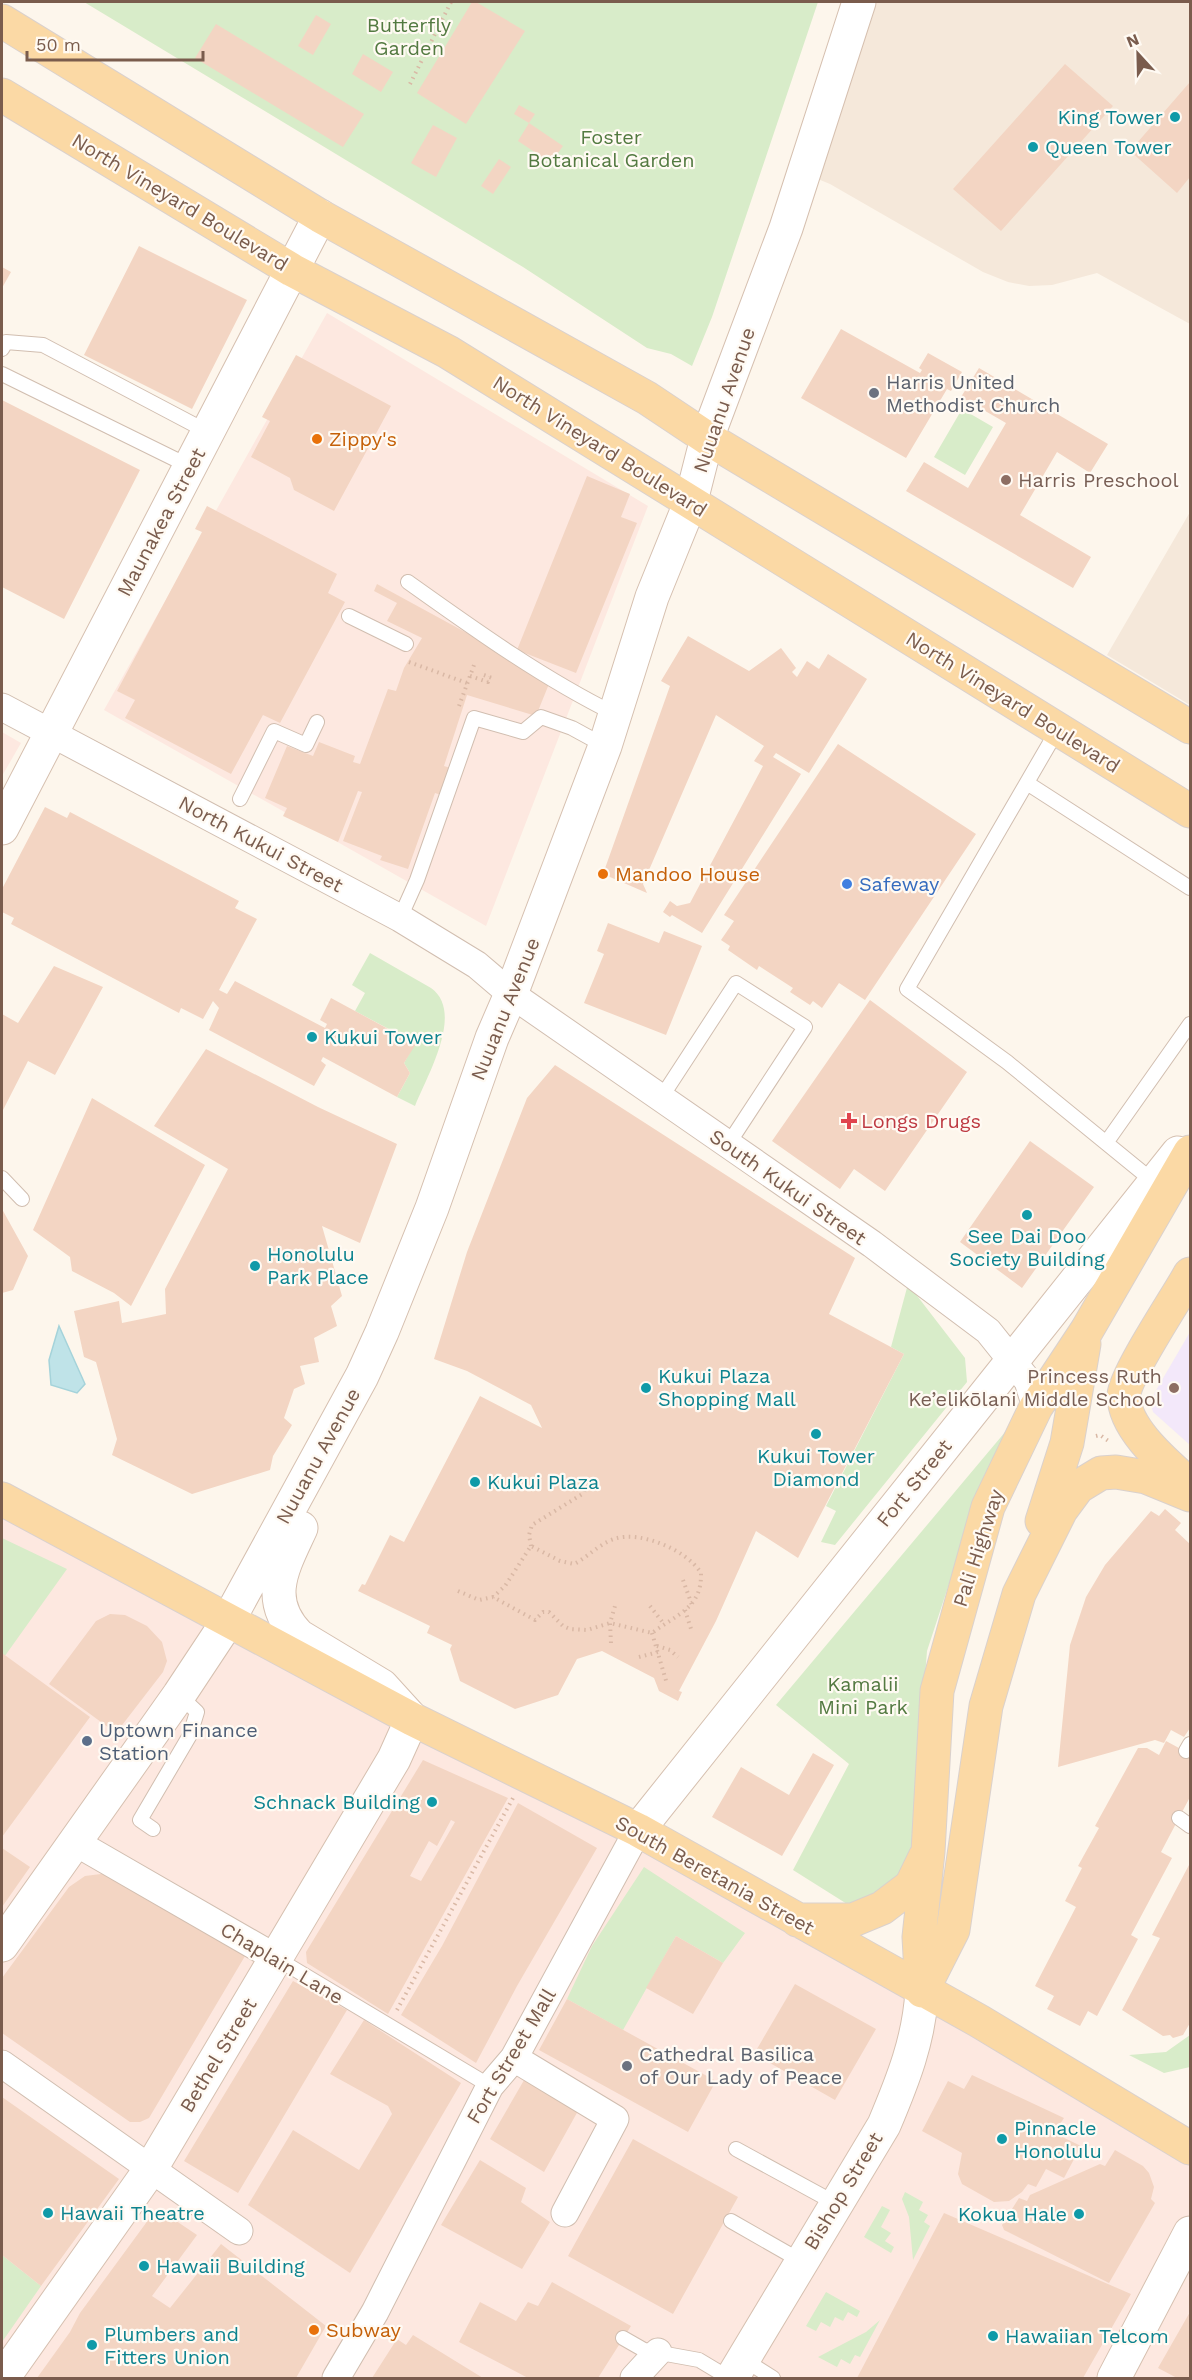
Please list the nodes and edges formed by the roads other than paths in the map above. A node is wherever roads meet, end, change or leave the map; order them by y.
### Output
1 (859, 2) edge
2 (2, 21) edge
3 (2, 95) edge
4 (320, 216) junction
5 (292, 270) junction
6 (2, 349) edge
7 (2, 374) edge
8 (210, 433) junction
9 (707, 438) junction
10 (189, 466) junction
11 (691, 501) junction
12 (408, 582) dead end
13 (349, 616) dead end
14 (406, 644) dead end
15 (2, 707) edge
16 (615, 714) junction
17 (317, 722) dead end
18 (1191, 727) edge
19 (1058, 729) junction
20 (51, 734) junction
21 (605, 746) junction
22 (1027, 783) junction
23 (240, 799) dead end
24 (1191, 811) edge
25 (2, 828) edge
26 (1191, 888) edge
27 (400, 918) junction
28 (511, 994) junction
29 (1191, 1024) edge
30 (661, 1098) junction
31 (1191, 1137) edge
32 (1106, 1143) junction
33 (728, 1146) junction
34 (1191, 1152) edge
35 (2, 1178) edge
36 (1154, 1182) junction
37 (22, 1199) dead end
38 (1191, 1274) edge
39 (1087, 1330) junction
40 (1012, 1359) junction
41 (1036, 1407) junction
42 (302, 1485) junction
43 (1191, 1485) edge
44 (1191, 1495) edge
45 (2, 1499) edge
46 (1019, 1594) junction
47 (228, 1621) junction
48 (179, 1695) junction
49 (412, 1719) junction
50 (153, 1829) dead end
51 (638, 1830) junction
52 (73, 1841) junction
53 (928, 1852) junction
54 (795, 1920) junction
55 (2, 1945) edge
56 (276, 1958) junction
57 (922, 1991) junction
58 (514, 2058) junction
59 (2, 2064) edge
60 (489, 2086) junction
61 (1191, 2148) edge
62 (736, 2149) dead end
63 (150, 2170) junction
64 (835, 2203) junction
65 (565, 2213) dead end
66 (731, 2221) dead end
67 (239, 2231) dead end
68 (1191, 2233) edge
69 (801, 2261) junction
70 (622, 2338) dead end
71 (658, 2352) junction
72 (735, 2372) edge
73 (3, 2379) edge
74 (336, 2379) edge
75 (634, 2379) edge
76 (773, 2379) edge
77 (1113, 2379) edge

1 - 9 main road, Nuuanu Avenue
2 - 4 main road
3 - 5 main road, North Vineyard Boulevard
4 - 5 main road, Maunakea Street
4 - 9 main road
5 - 8 main road, Maunakea Street
5 - 11 main road, North Vineyard Boulevard
6 - 8 lane
7 - 10 lane
8 - 10 main road, Maunakea Street
9 - 11 main road, Nuuanu Avenue
9 - 18 main road
10 - 20 main road, Maunakea Street
11 - 16 main road, Nuuanu Avenue
11 - 19 main road, North Vineyard Boulevard
12 - 16 lane
13 - 14 lane
15 - 20 street, North Kukui Street
16 - 21 main road, Nuuanu Avenue
17 - 23 lane
19 - 22 lane
19 - 24 main road, North Vineyard Boulevard
20 - 25 main road, Maunakea Street
20 - 27 street, North Kukui Street
21 - 27 lane
21 - 28 main road, Nuuanu Avenue
22 - 26 lane
22 - 32 lane
27 - 28 street, North Kukui Street
28 - 30 street, South Kukui Street
28 - 42 main road, Nuuanu Avenue
29 - 32 lane
30 - 33 street, South Kukui Street
30 - 33 lane
31 - 36 main road, Fort Street
32 - 36 lane
33 - 40 street, South Kukui Street
34 - 39 main road, Pali Highway
35 - 37 lane
36 - 40 main road, Fort Street
38 - 43 main road
39 - 41 main road, Pali Highway
39 - 46 main road
40 - 41 street, South Kukui Street
40 - 51 main road, Fort Street
41 - 53 main road, Pali Highway
42 - 47 main road, Nuuanu Avenue
42 - 49 main road
44 - 46 main road
45 - 47 main road, South Beretania Street
46 - 57 main road
47 - 48 main road, Nuuanu Avenue
47 - 49 main road, South Beretania Street
48 - 50 lane
48 - 52 main road, Nuuanu Avenue
49 - 51 main road, South Beretania Street
49 - 56 main road, Bethel Street
51 - 54 main road, South Beretania Street
51 - 58 street, Fort Street Mall
52 - 55 main road, Nuuanu Avenue
52 - 56 street, Chaplain Lane
53 - 54 main road
53 - 57 main road, Pali Highway
54 - 57 main road, South Beretania Street
56 - 60 lane, Chaplain Lane
56 - 63 main road, Bethel Street
57 - 61 main road, South Beretania Street
57 - 64 main road, Bishop Street
58 - 60 street, Fort Street Mall
58 - 65 street
59 - 63 street
60 - 74 street, Fort Street Mall
62 - 64 lane
63 - 67 street
63 - 73 main road, Bethel Street
64 - 69 main road, Bishop Street
66 - 69 lane
68 - 77 main road
69 - 72 main road, Bishop Street
70 - 71 lane
71 - 72 lane
71 - 75 street
72 - 76 lane

